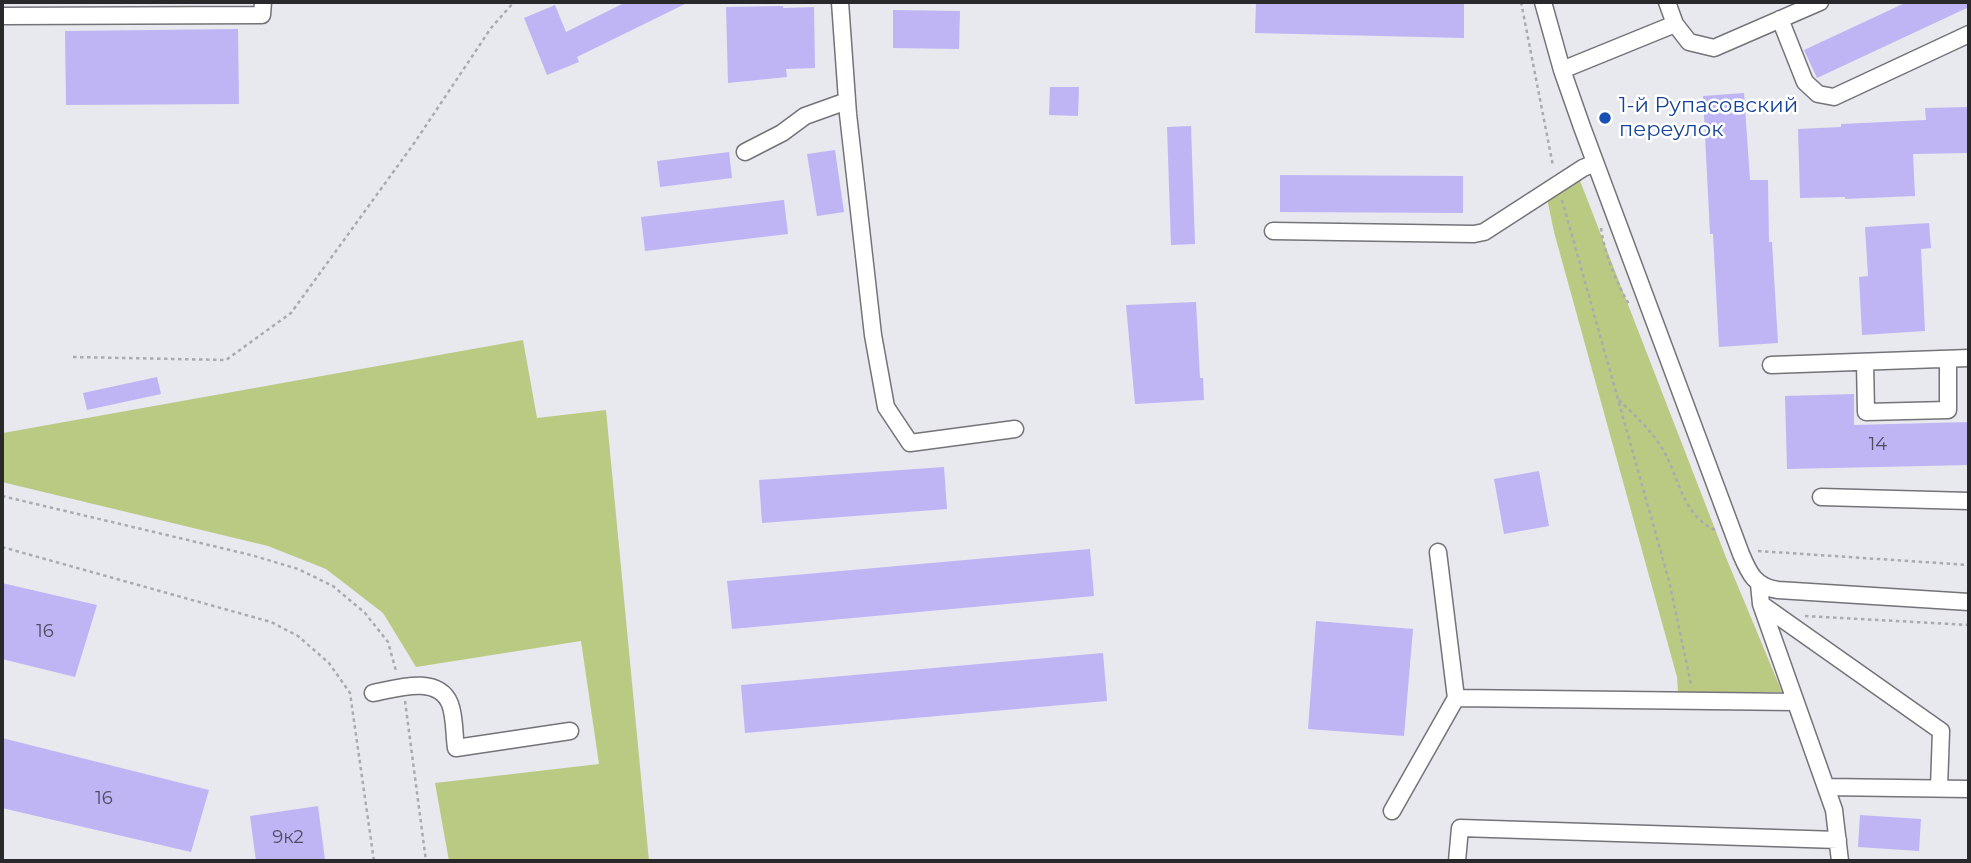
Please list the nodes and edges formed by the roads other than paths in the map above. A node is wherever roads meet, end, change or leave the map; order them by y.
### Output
1 (263, 2) edge
2 (840, 2) edge
3 (1544, 2) edge
4 (1667, 2) edge
5 (1820, 2) edge
6 (2, 16) edge
7 (1780, 19) junction
8 (1675, 24) junction
9 (1969, 34) edge
10 (1562, 70) junction
11 (847, 101) junction
12 (746, 152) dead end
13 (1595, 163) junction
14 (1273, 230) dead end
15 (1969, 358) edge
16 (1948, 359) junction
17 (1865, 362) junction
18 (1771, 365) dead end
19 (1015, 429) dead end
20 (1821, 497) dead end
21 (1969, 501) edge
22 (1438, 552) dead end
23 (1759, 584) junction
24 (1969, 601) edge
25 (1761, 604) junction
26 (373, 693) dead end
27 (1456, 698) junction
28 (1795, 702) junction
29 (570, 731) dead end
30 (1826, 788) junction
31 (1939, 788) junction
32 (1969, 789) edge
33 (1392, 811) dead end
34 (1838, 840) junction
35 (1458, 861) edge
36 (1840, 861) edge

1 - 6 street
2 - 11 street
3 - 10 street
4 - 8 street
5 - 7 street
7 - 8 street
7 - 9 street
8 - 10 street
10 - 13 street
11 - 12 street
11 - 19 street
13 - 14 street
13 - 23 street
15 - 16 street
16 - 17 street
16 - 17 street
17 - 18 street
20 - 21 street
22 - 27 street
23 - 24 street
23 - 25 street
25 - 28 street
25 - 31 street
26 - 29 street
27 - 28 street
27 - 33 street
28 - 30 street
30 - 31 street
30 - 34 street
31 - 32 street
34 - 35 street
34 - 36 street

